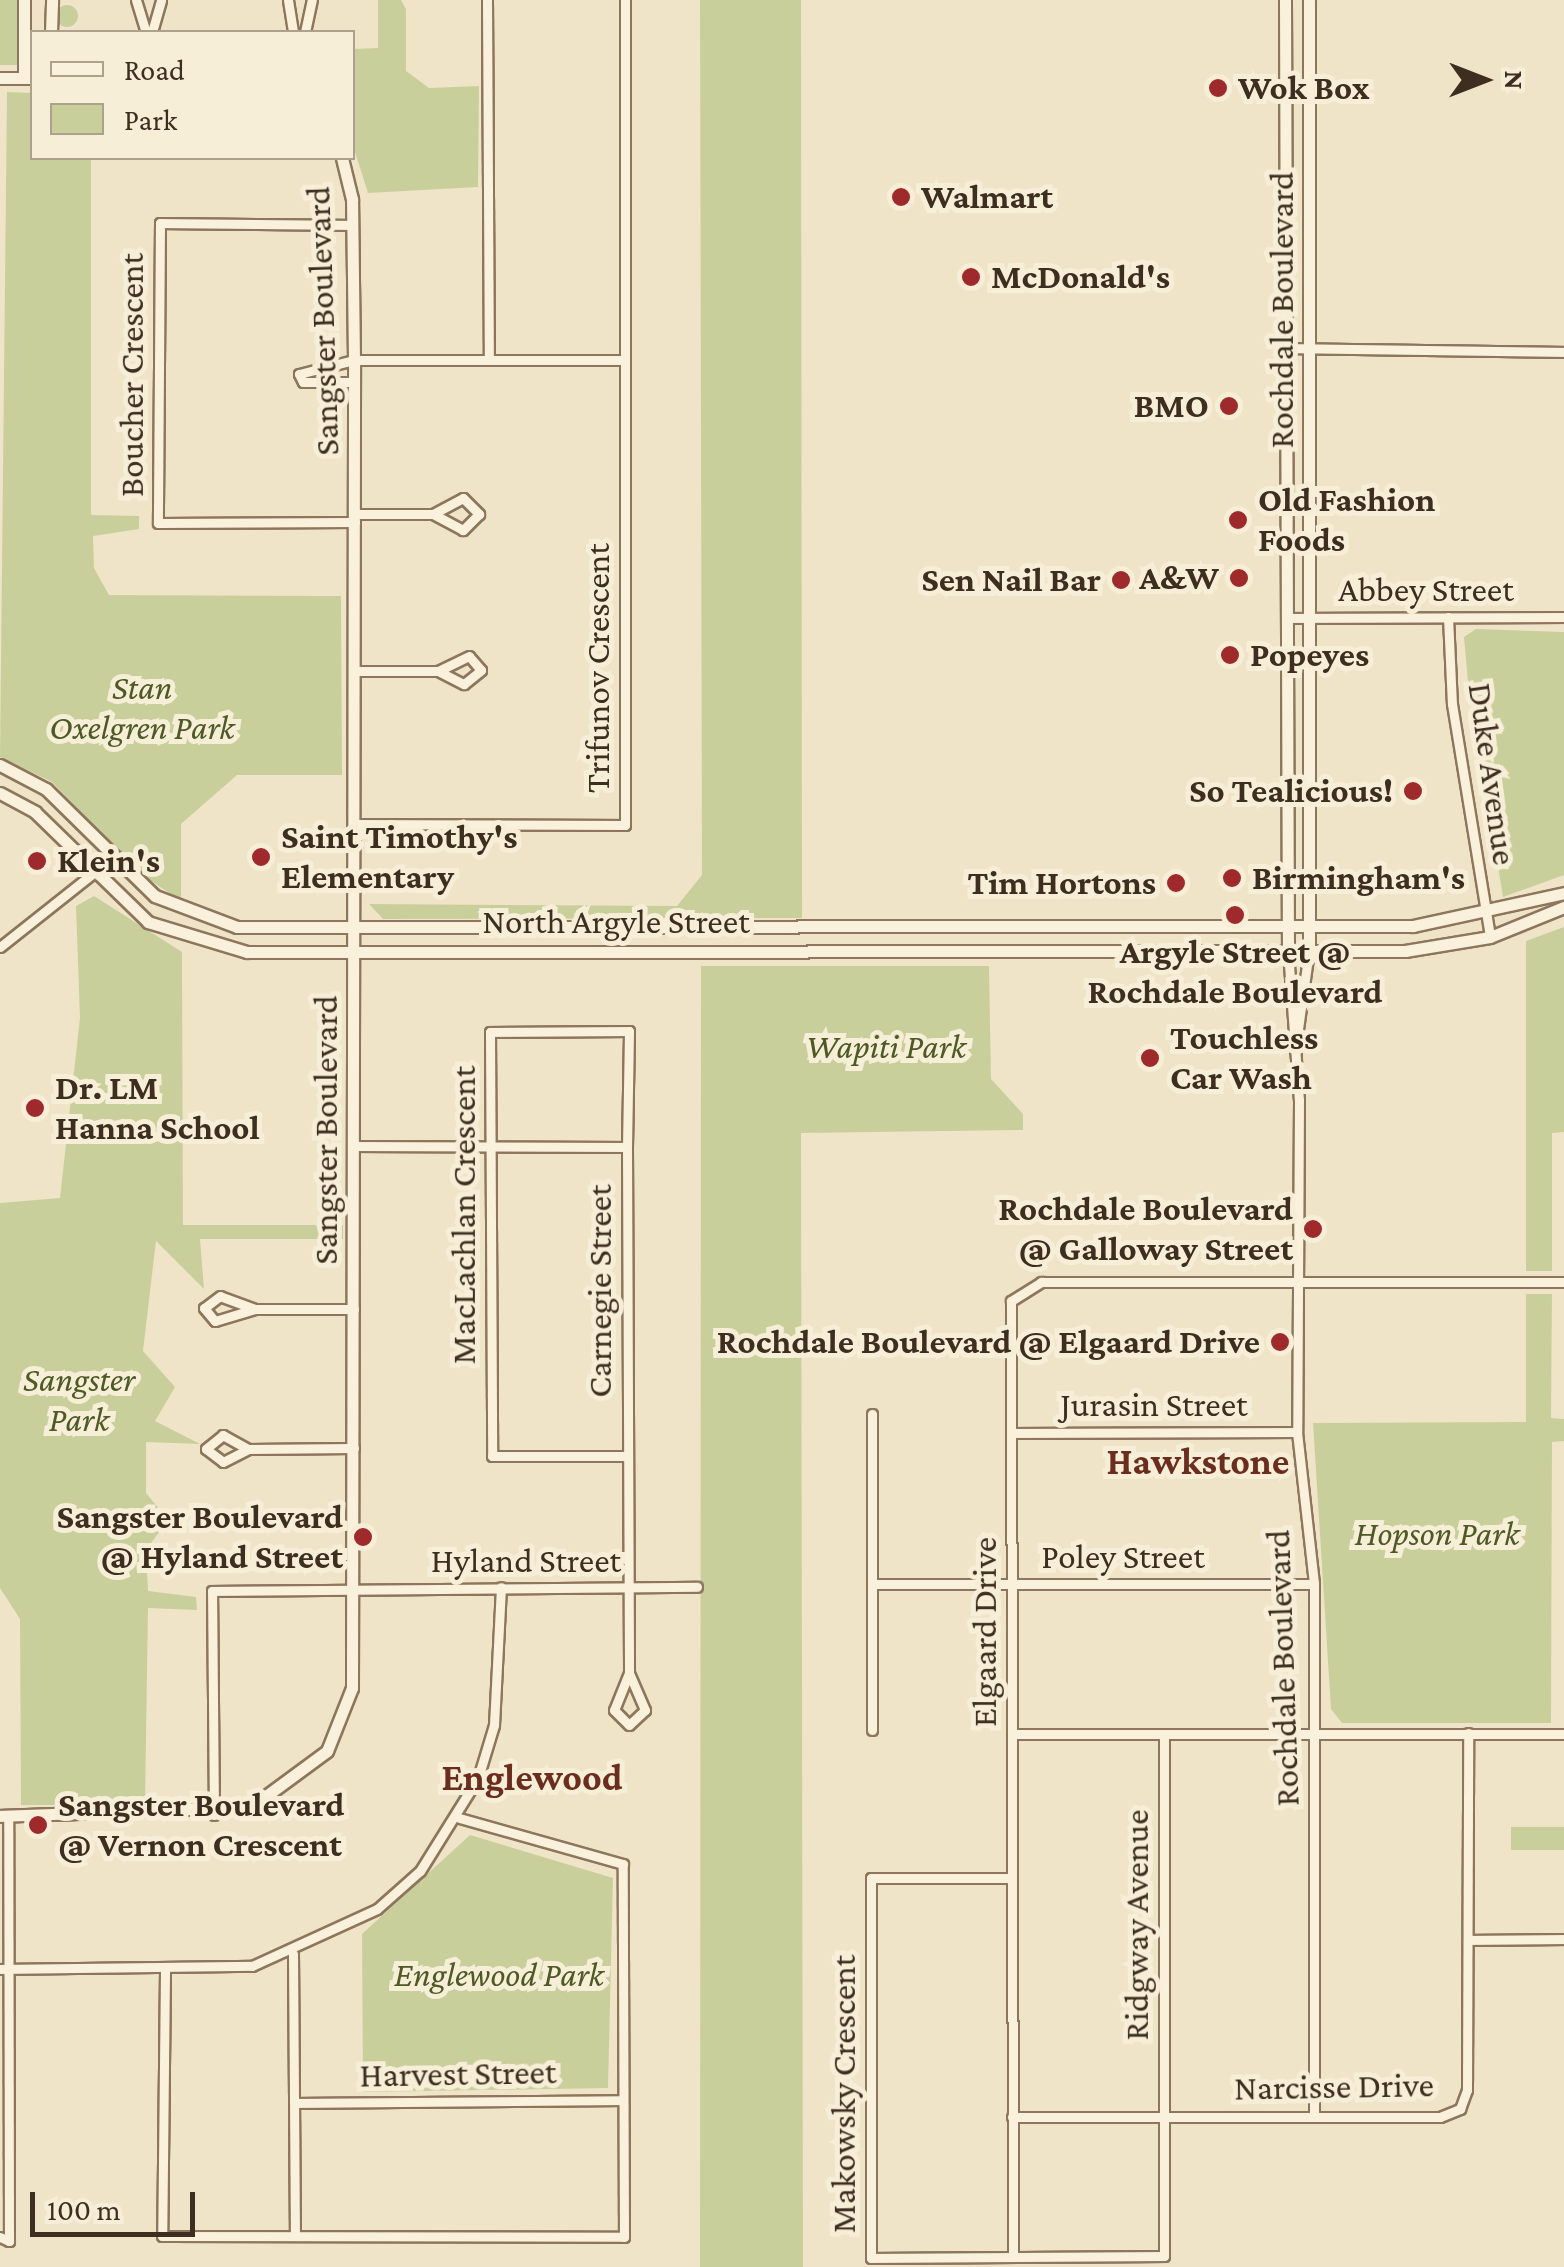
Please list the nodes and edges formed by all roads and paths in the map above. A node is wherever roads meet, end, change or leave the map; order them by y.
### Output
1 (24, 0) edge
2 (52, 0) edge
3 (136, 0) edge
4 (162, 0) edge
5 (288, 0) edge
6 (312, 0) edge
7 (487, 0) edge
8 (625, 0) edge
9 (1285, 0) edge
10 (1309, 0) edge
11 (51, 30) edge
12 (148, 30) edge
13 (150, 30) edge
14 (293, 30) edge
15 (305, 30) edge
16 (0, 78) edge
17 (28, 78) edge
18 (342, 160) edge
19 (352, 225) junction
20 (1286, 348) junction
21 (1309, 348) junction
22 (1564, 352) edge
23 (354, 360) junction
24 (488, 360) junction
25 (624, 360) junction
26 (354, 382) junction
27 (433, 514) junction
28 (355, 518) junction
29 (1448, 617) junction
30 (1564, 617) edge
31 (1288, 618) junction
32 (1309, 618) junction
33 (354, 670) junction
34 (438, 671) dead end
35 (0, 766) edge
36 (0, 793) edge
37 (354, 824) junction
38 (110, 859) junction
39 (91, 876) junction
40 (1564, 894) edge
41 (1564, 908) edge
42 (1486, 916) junction
43 (353, 926) junction
44 (1288, 928) junction
45 (1308, 928) junction
46 (1490, 937) junction
47 (0, 947) edge
48 (1288, 950) junction
49 (1310, 951) junction
50 (353, 952) junction
51 (1297, 1038) junction
52 (354, 1146) junction
53 (627, 1146) junction
54 (492, 1148) junction
55 (1297, 1281) junction
56 (1564, 1282) edge
57 (255, 1309) junction
58 (354, 1309) junction
59 (872, 1414) dead end
60 (1297, 1432) junction
61 (1012, 1433) junction
62 (355, 1448) junction
63 (248, 1449) dead end
64 (628, 1456) junction
65 (872, 1584) junction
66 (1012, 1584) junction
67 (1314, 1584) junction
68 (501, 1587) junction
69 (697, 1587) dead end
70 (629, 1588) junction
71 (356, 1590) junction
72 (629, 1673) junction
73 (872, 1730) dead end
74 (1468, 1733) junction
75 (1013, 1734) junction
76 (1164, 1734) junction
77 (1316, 1734) junction
78 (1564, 1734) edge
79 (214, 1815) junction
80 (4, 1817) edge
81 (460, 1818) junction
82 (1012, 1878) junction
83 (1468, 1940) junction
84 (1564, 1940) edge
85 (293, 1954) junction
86 (4, 1969) edge
87 (164, 1972) junction
88 (622, 2100) junction
89 (296, 2103) junction
90 (1012, 2116) junction
91 (1165, 2117) junction
92 (1314, 2117) junction
93 (295, 2233) junction
94 (0, 2237) edge
95 (1013, 2256) junction

1 - 17 street
2 - 11 street
3 - 12 street
4 - 13 street
5 - 14 street
6 - 15 street
7 - 24 street
8 - 25 street, Trifunov Crescent
9 - 20 street, Rochdale Boulevard
10 - 21 street, Rochdale Boulevard
16 - 17 street
18 - 19 street, Sangster Boulevard
19 - 23 street, Sangster Boulevard
19 - 28 street, Boucher Crescent
20 - 21 street
20 - 31 street, Rochdale Boulevard
21 - 22 street
21 - 32 street, Rochdale Boulevard
23 - 24 street
23 - 26 street, Sangster Boulevard
23 - 26 street
24 - 25 street
25 - 37 street, Trifunov Crescent
26 - 28 street, Sangster Boulevard
27 - 27 street
27 - 28 street
28 - 33 street, Sangster Boulevard
29 - 30 street, Abbey Street
29 - 32 street, Abbey Street
29 - 42 street, Duke Avenue
31 - 32 street, Abbey Street
31 - 44 street, Rochdale Boulevard
32 - 45 street, Rochdale Boulevard
33 - 34 street
33 - 37 street, Sangster Boulevard
35 - 38 street, North Argyle Street
36 - 39 street, North Argyle Street
37 - 43 street, Sangster Boulevard
38 - 39 street
38 - 43 street, North Argyle Street
39 - 47 street
39 - 50 street, North Argyle Street
40 - 42 street, North Argyle Street
41 - 46 street, North Argyle Street
42 - 45 street, North Argyle Street
42 - 46 street, Duke Avenue
43 - 44 street, North Argyle Street
43 - 50 street, Sangster Boulevard
44 - 45 street, North Argyle Street
44 - 48 street, Rochdale Boulevard
45 - 49 street, Rochdale Boulevard
46 - 49 street, North Argyle Street
48 - 49 street, North Argyle Street
48 - 50 street, North Argyle Street
48 - 51 street, Rochdale Boulevard
49 - 51 street, Rochdale Boulevard
50 - 52 street, Sangster Boulevard
51 - 55 street, Rochdale Boulevard
52 - 54 street, Carnegie Street
52 - 58 street, Sangster Boulevard
53 - 54 street, Carnegie Street
53 - 54 street, MacLachlan Crescent
53 - 64 street, Carnegie Street
54 - 64 street, MacLachlan Crescent
55 - 56 street, Elgaard Drive
55 - 60 street, Rochdale Boulevard
55 - 61 street, Elgaard Drive
57 - 57 street
57 - 58 street
58 - 62 street, Sangster Boulevard
59 - 65 street
60 - 61 street, Jurasin Street
60 - 67 street, Rochdale Boulevard
61 - 66 street, Elgaard Drive
62 - 63 street
62 - 71 street, Sangster Boulevard
64 - 70 street, Carnegie Street
65 - 66 street, Poley Street
65 - 73 street
66 - 67 street, Poley Street
66 - 75 street, Elgaard Drive
67 - 77 street, Rochdale Boulevard
68 - 70 street, Hyland Street
68 - 71 street, Hyland Street
68 - 81 street
69 - 70 street, Hyland Street
70 - 72 street, Carnegie Street
71 - 79 street, Sangster Boulevard
71 - 79 street, Hyland Street
72 - 72 street
74 - 77 street
74 - 78 street
74 - 83 street, Narcisse Drive
75 - 76 street
75 - 82 street, Elgaard Drive
76 - 77 street
76 - 91 street, Ridgway Avenue
77 - 92 street, Rochdale Boulevard
79 - 80 street, Sangster Boulevard
80 - 86 street
81 - 85 street
81 - 88 street
82 - 90 street, Elgaard Drive
82 - 95 street, Makowsky Crescent
83 - 84 street
83 - 92 street, Narcisse Drive
85 - 87 street
85 - 89 street
86 - 87 street
86 - 94 street
87 - 93 street
88 - 89 street, Harvest Street
88 - 93 street
89 - 93 street
90 - 91 street, Narcisse Drive
90 - 95 street, Elgaard Drive
91 - 92 street, Narcisse Drive
91 - 95 street, Makowsky Crescent

